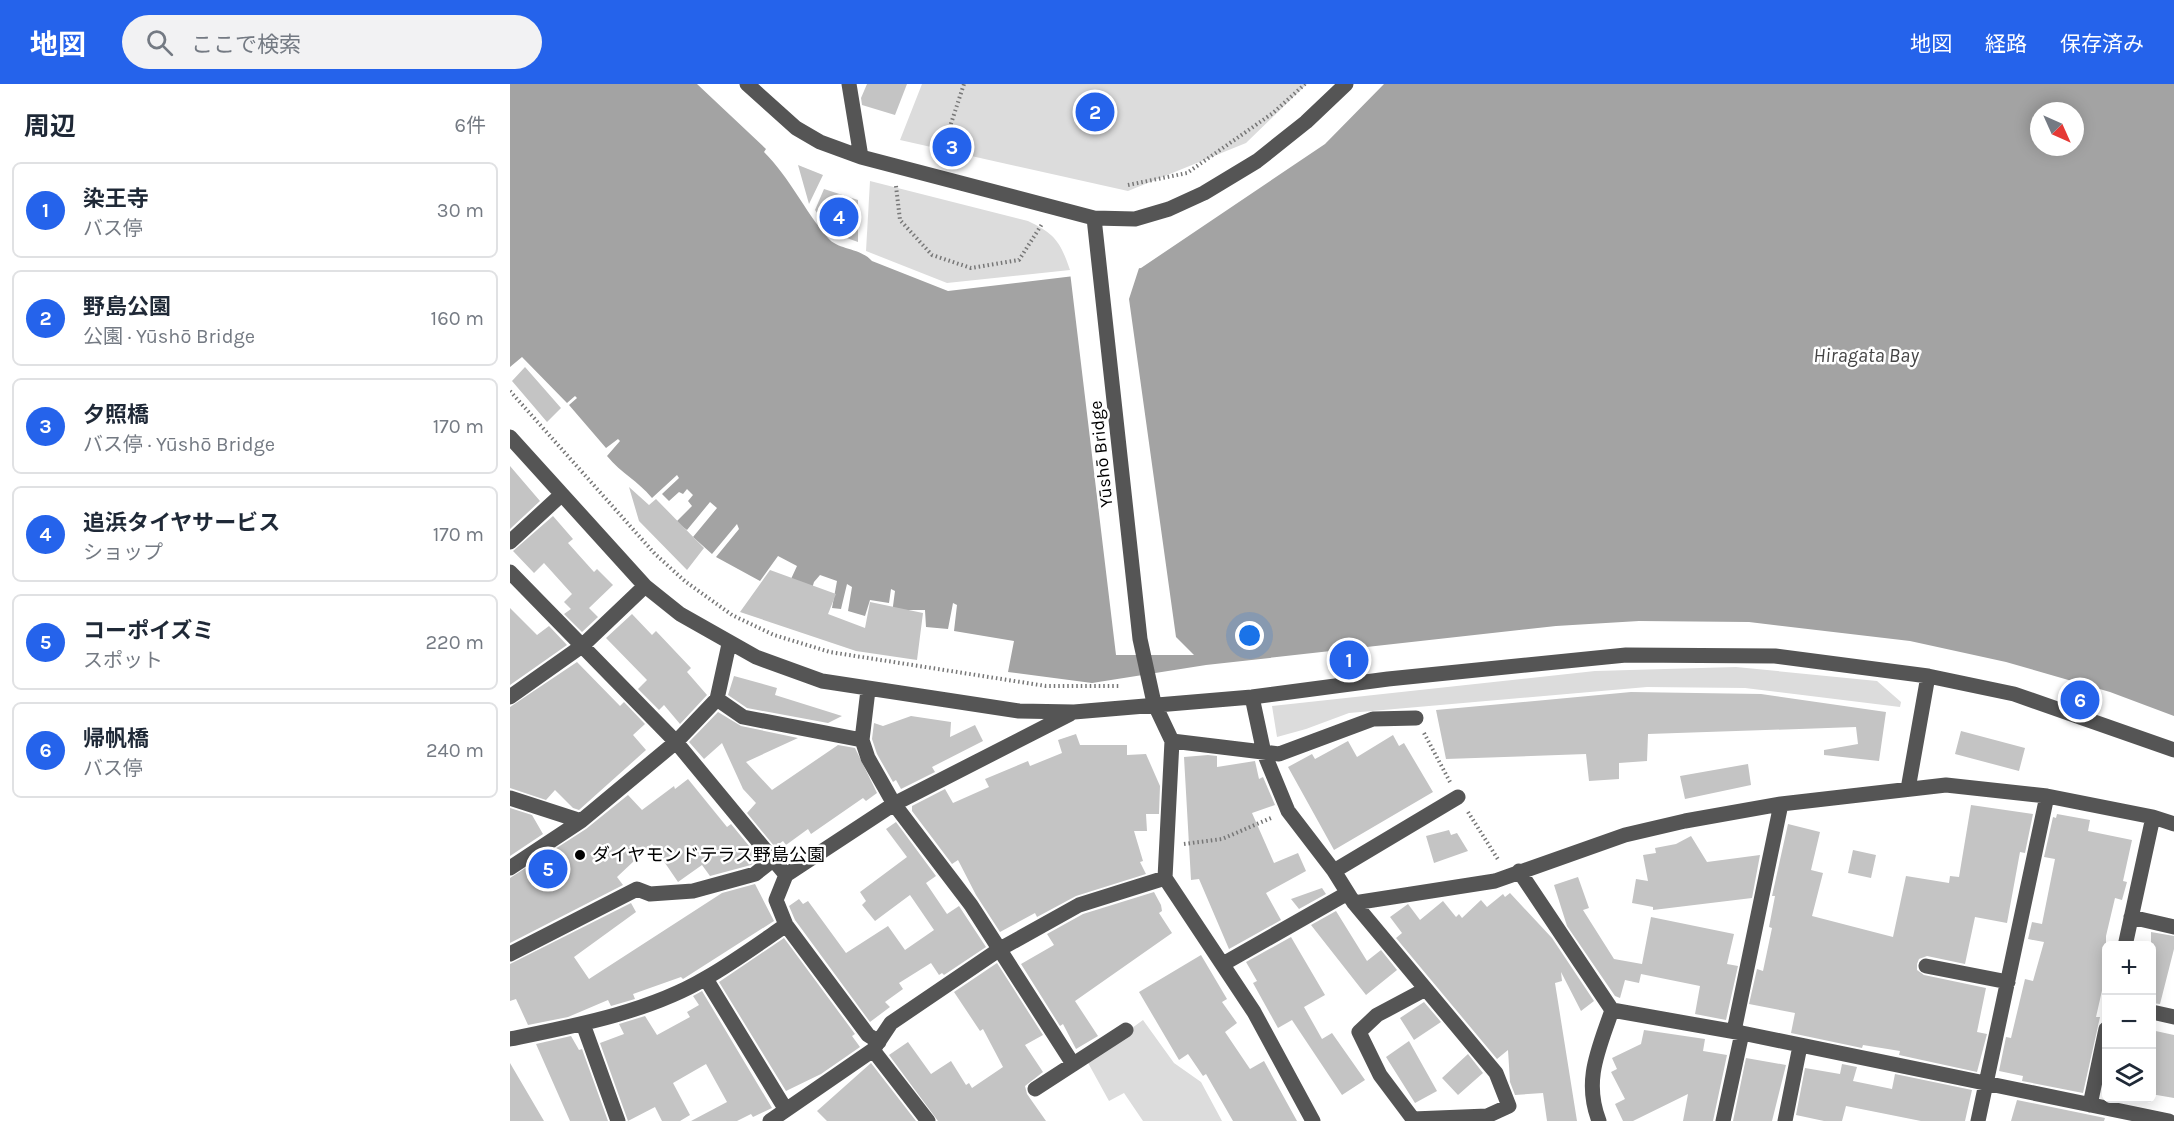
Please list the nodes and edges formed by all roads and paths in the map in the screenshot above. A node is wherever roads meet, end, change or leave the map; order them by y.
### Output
1 (747, 84) edge
2 (849, 84) edge
3 (964, 84) edge
4 (1305, 84) edge
5 (1346, 84) edge
6 (941, 154) dead end
7 (861, 157) junction
8 (1128, 185) dead end
9 (896, 187) dead end
10 (1094, 218) junction
11 (1040, 227) dead end
12 (510, 392) edge
13 (510, 437) edge
14 (561, 495) junction
15 (510, 542) edge
16 (510, 572) edge
17 (645, 586) junction
18 (729, 644) junction
19 (582, 646) junction
20 (1928, 676) junction
21 (1120, 686) dead end
22 (868, 690) junction
23 (510, 697) edge
24 (1252, 697) junction
25 (717, 699) junction
26 (1154, 703) junction
27 (1074, 712) junction
28 (1416, 718) dead end
29 (862, 741) junction
30 (1172, 741) junction
31 (676, 742) junction
32 (2174, 750) edge
33 (1264, 753) junction
34 (1908, 789) junction
35 (2047, 796) junction
36 (1458, 797) dead end
37 (510, 798) edge
38 (894, 804) junction
39 (1781, 804) junction
40 (1288, 811) junction
41 (2153, 817) junction
42 (581, 821) junction
43 (2174, 824) edge
44 (1168, 846) junction
45 (774, 859) junction
46 (510, 868) edge
47 (1334, 871) junction
48 (1519, 871) junction
49 (786, 875) junction
50 (1165, 878) junction
51 (1350, 898) junction
52 (2131, 917) junction
53 (786, 925) junction
54 (2174, 927) edge
55 (2126, 941) edge
56 (1000, 949) junction
57 (510, 954) edge
58 (1223, 964) junction
59 (1926, 966) dead end
60 (706, 979) junction
61 (2008, 982) junction
62 (1424, 990) junction
63 (1612, 1010) junction
64 (2156, 1013) edge
65 (2174, 1017) edge
66 (583, 1024) junction
67 (1125, 1030) dead end
68 (1738, 1032) junction
69 (510, 1039) edge
70 (876, 1046) junction
71 (1800, 1046) junction
72 (2102, 1048) edge
73 (1073, 1064) junction
74 (1986, 1084) junction
75 (1035, 1089) dead end
76 (2090, 1105) junction
77 (786, 1110) junction
78 (618, 1121) edge
79 (770, 1121) edge
80 (928, 1121) edge
81 (1312, 1121) edge
82 (1599, 1121) edge
83 (1723, 1121) edge
84 (1785, 1121) edge
85 (1978, 1121) edge
86 (2169, 1121) edge

1 - 7 street
2 - 7 street
3 - 6 path
4 - 8 path
5 - 10 street
7 - 10 street
9 - 11 path
10 - 26 street, Yūshō Bridge
12 - 21 path
13 - 14 street
14 - 15 street
14 - 17 street
16 - 19 street
17 - 18 street
17 - 19 street
18 - 22 street
18 - 25 street
19 - 23 street
19 - 31 street
20 - 24 street
20 - 32 street
20 - 34 street
22 - 27 street
22 - 29 street
24 - 26 street
24 - 33 street
25 - 29 street
25 - 31 street
26 - 27 street
26 - 30 street, Yūshō Bridge
27 - 38 street
28 - 33 street
29 - 38 street
30 - 33 street
30 - 44 street
31 - 42 street
31 - 45 street
33 - 40 street
34 - 35 street
34 - 39 street
35 - 41 street
35 - 61 street
36 - 47 street
37 - 42 street
38 - 49 street
38 - 56 street
39 - 48 street
39 - 68 street
40 - 44 path
40 - 47 street
41 - 43 street
41 - 52 street
42 - 46 street
44 - 50 street
45 - 49 street
45 - 57 street
47 - 51 street
48 - 51 street
48 - 63 street
49 - 53 street
50 - 56 street
50 - 58 street
51 - 58 street
51 - 62 street
52 - 54 street
52 - 55 street
53 - 60 street
53 - 70 street
56 - 70 street
56 - 73 street
58 - 81 street
59 - 61 street
60 - 66 street
60 - 77 street
61 - 74 street
62 - 62 street
63 - 68 street
63 - 82 street
64 - 65 street
66 - 69 street
66 - 78 street
67 - 73 street
68 - 71 street
68 - 83 street
70 - 77 street
70 - 80 street
71 - 74 street
71 - 84 street
72 - 76 street
73 - 75 street
74 - 76 street
74 - 85 street
76 - 86 street
77 - 79 street

